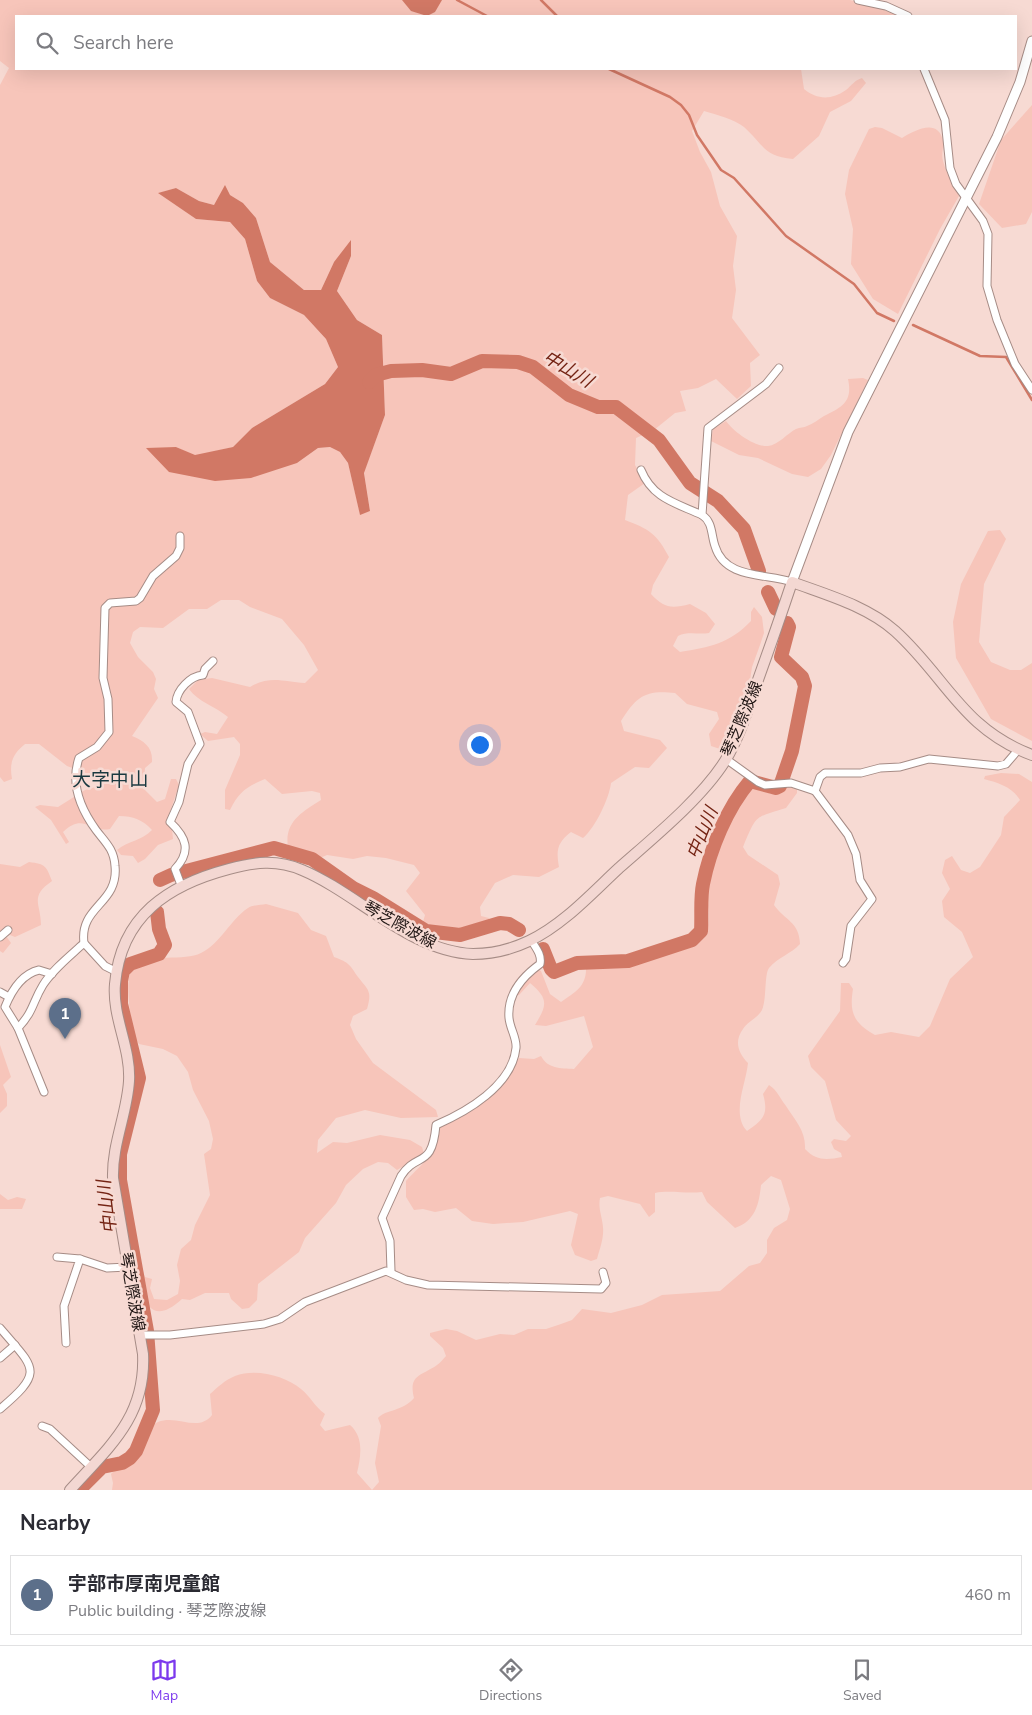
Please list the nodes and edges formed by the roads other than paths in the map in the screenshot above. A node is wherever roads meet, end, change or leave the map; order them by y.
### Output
1 (858, 0) edge
2 (906, 15) edge
3 (1032, 41) edge
4 (924, 70) edge
5 (967, 197) junction
6 (779, 368) dead end
7 (1032, 390) edge
8 (640, 470) dead end
9 (702, 514) junction
10 (180, 536) dead end
11 (792, 582) junction
12 (213, 661) dead end
13 (1018, 750) junction
14 (1032, 755) edge
15 (726, 759) junction
16 (815, 791) junction
17 (182, 885) junction
18 (8, 930) dead end
19 (0, 937) edge
20 (531, 940) junction
21 (84, 943) junction
22 (843, 963) dead end
23 (117, 972) junction
24 (52, 974) junction
25 (0, 992) edge
26 (9, 998) junction
27 (18, 1028) junction
28 (44, 1092) dead end
29 (57, 1257) dead end
30 (80, 1259) junction
31 (128, 1268) junction
32 (391, 1272) junction
33 (603, 1272) dead end
34 (0, 1328) edge
35 (145, 1334) junction
36 (66, 1343) dead end
37 (15, 1345) junction
38 (0, 1358) edge
39 (0, 1409) edge
40 (42, 1426) dead end
41 (91, 1467) junction
42 (70, 1490) edge

1 - 2 street
3 - 5 street
4 - 5 street
5 - 7 street
5 - 11 street
6 - 9 street
8 - 9 street
9 - 11 street
10 - 21 street
11 - 13 main road
11 - 15 main road, 琴芝際波線
12 - 17 street
13 - 14 main road
13 - 16 street
15 - 16 street
15 - 20 main road, 琴芝際波線
16 - 22 street
17 - 20 main road, 琴芝際波線
17 - 23 main road, 琴芝際波線
18 - 19 street
20 - 32 street
21 - 23 street
21 - 24 street
23 - 31 main road, 琴芝際波線
24 - 26 street
24 - 27 street
25 - 26 street
26 - 27 street
27 - 28 street
29 - 30 street
30 - 31 street
30 - 36 street
31 - 35 main road, 琴芝際波線
32 - 33 street
32 - 35 street
34 - 37 street
35 - 41 main road, 琴芝際波線
37 - 38 street
37 - 39 street
40 - 41 street
41 - 42 main road, 琴芝際波線

